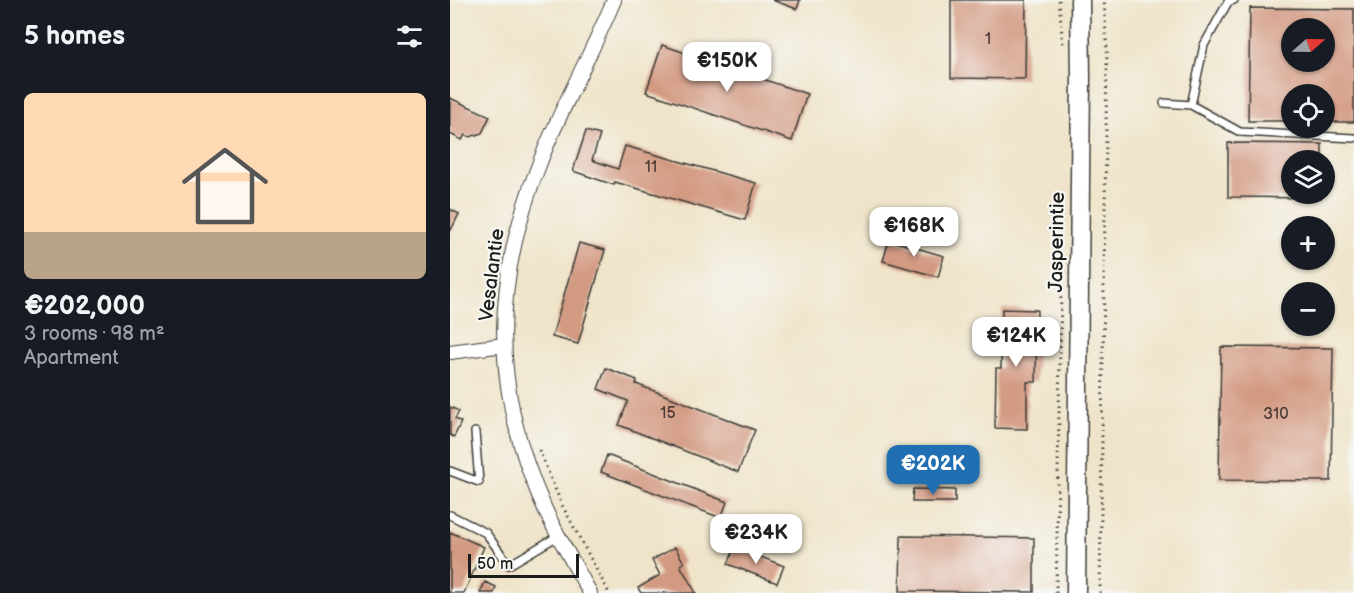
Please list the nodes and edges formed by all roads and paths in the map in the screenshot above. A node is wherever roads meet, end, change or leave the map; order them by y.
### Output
1 (614, 0) edge
2 (1059, 0) edge
3 (1080, 0) edge
4 (1104, 0) edge
5 (1234, 0) edge
6 (1064, 53) dead end
7 (1164, 104) dead end
8 (1191, 105) junction
9 (1354, 138) edge
10 (1061, 292) dead end
11 (504, 345) junction
12 (450, 352) edge
13 (475, 432) dead end
14 (537, 442) dead end
15 (450, 471) edge
16 (450, 515) edge
17 (558, 536) junction
18 (590, 593) edge
19 (609, 593) edge
20 (1056, 593) edge
21 (1076, 593) edge
22 (1100, 593) edge

1 - 11 street, Vesalantie
2 - 6 path
3 - 21 main road, Jasperintie
4 - 22 path
5 - 8 lane
7 - 8 lane
8 - 9 lane
10 - 20 path
11 - 12 street
11 - 17 street, Vesalantie
13 - 15 lane
14 - 19 path
16 - 17 lane
17 - 18 street, Vesalantie

